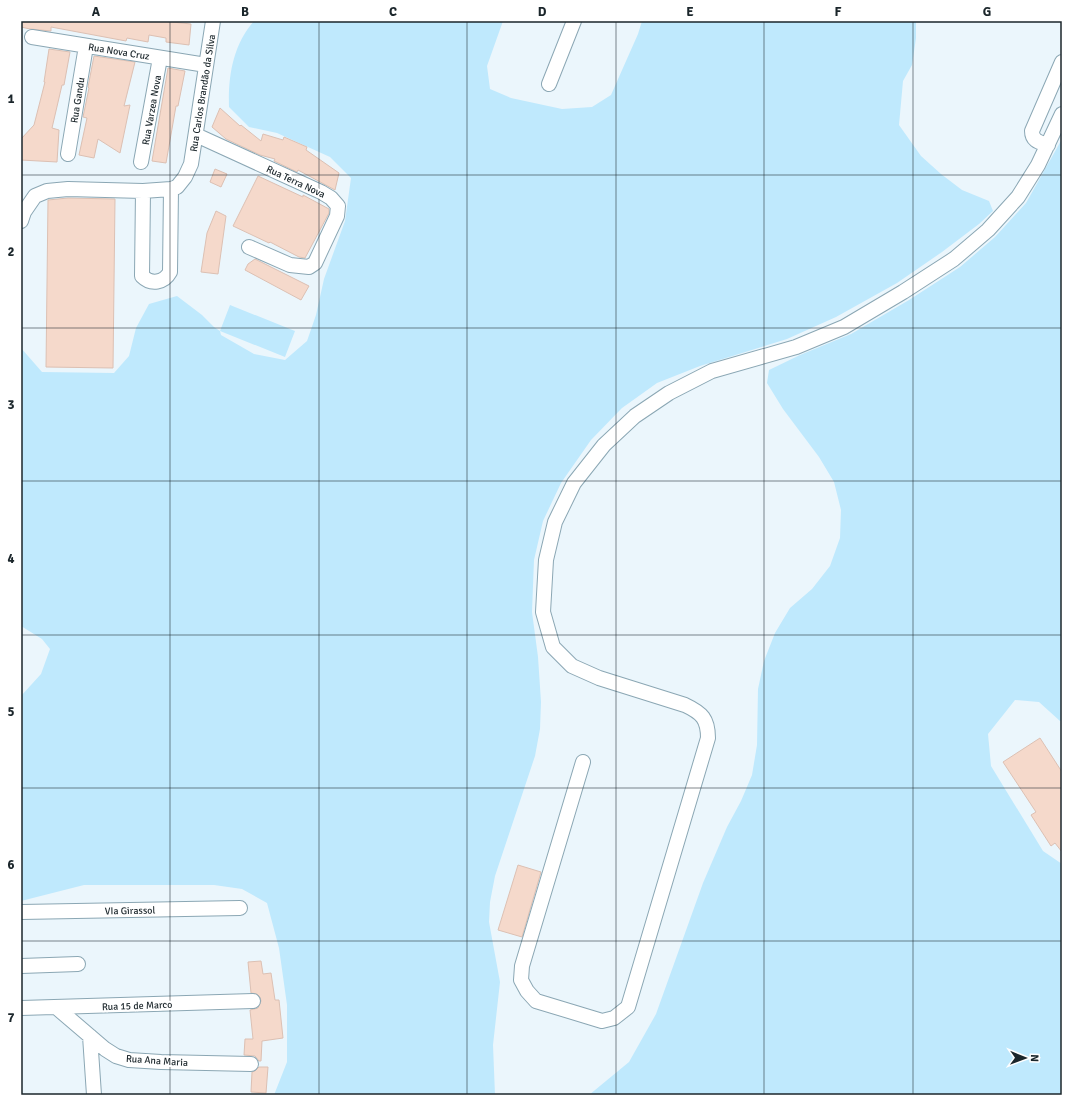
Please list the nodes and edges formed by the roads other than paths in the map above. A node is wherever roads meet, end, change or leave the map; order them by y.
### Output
1 (213, 21) edge
2 (574, 21) edge
3 (32, 37) dead end
4 (86, 46) junction
5 (160, 58) junction
6 (1062, 62) edge
7 (206, 65) junction
8 (548, 84) dead end
9 (1062, 114) edge
10 (196, 135) junction
11 (1048, 145) junction
12 (68, 154) dead end
13 (141, 162) dead end
14 (171, 189) junction
15 (143, 191) junction
16 (21, 221) edge
17 (249, 247) dead end
18 (583, 762) dead end
19 (240, 908) dead end
20 (21, 912) edge
21 (78, 964) dead end
22 (21, 966) edge
23 (253, 1001) dead end
24 (21, 1008) edge
25 (57, 1008) junction
26 (90, 1036) junction
27 (251, 1064) dead end
28 (94, 1095) edge

1 - 7 street, Rua Carlos Brandão da Silva
2 - 8 street
3 - 4 street, Rua Nova Cruz
4 - 5 street, Rua Nova Cruz
4 - 12 street, Rua Gandu
5 - 7 street, Rua Nova Cruz
5 - 13 street, Rua Varzea Nova
6 - 11 street
7 - 10 street, Rua Carlos Brandão da Silva
9 - 11 street
10 - 14 street, Rua Carlos Brandão da Silva
10 - 17 street, Rua Terra Nova
11 - 18 street
14 - 15 street
14 - 15 street
15 - 16 street
19 - 20 street, VIa Girassol
21 - 22 street
23 - 25 street, Rua 15 de Marco
24 - 25 street, Rua 15 de Marco
25 - 26 street, Rua Ana Maria
26 - 27 street, Rua Ana Maria
26 - 28 street

